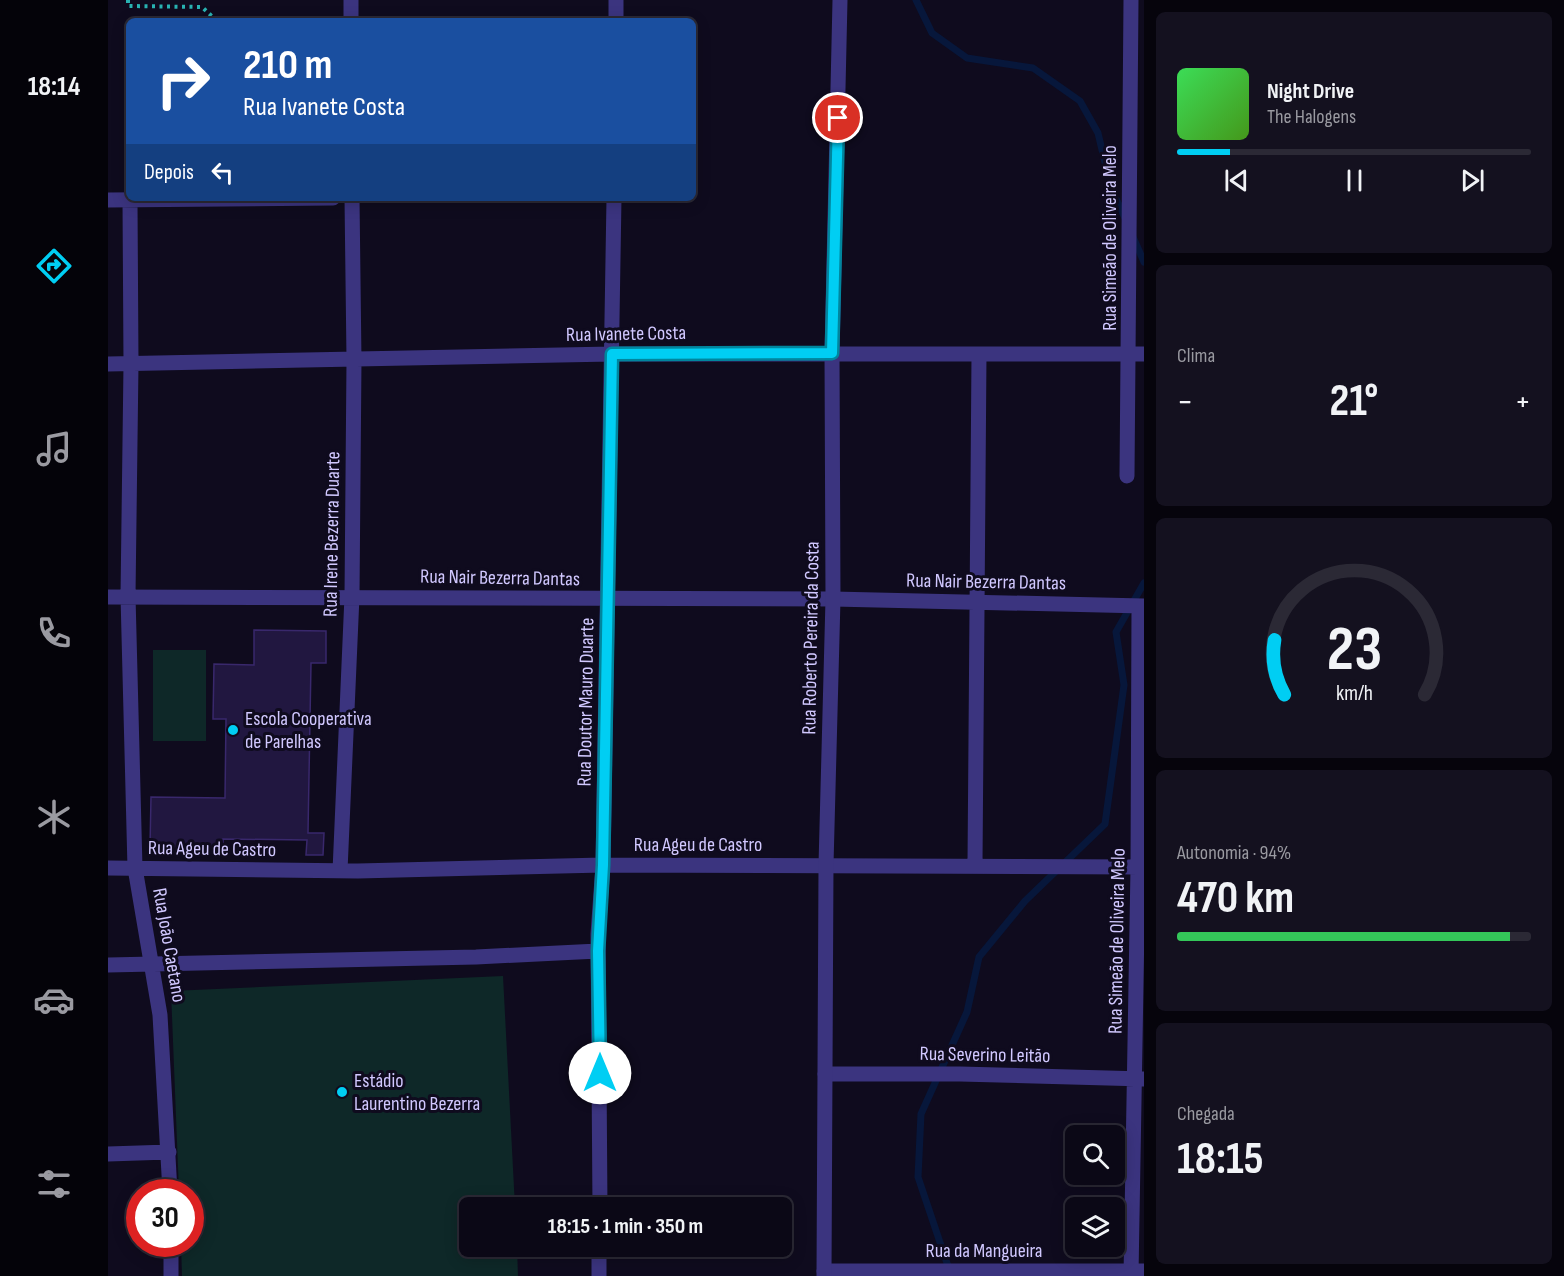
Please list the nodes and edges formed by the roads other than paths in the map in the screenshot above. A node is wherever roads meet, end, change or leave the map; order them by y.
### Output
1 (351, 0) edge
2 (616, 0) edge
3 (840, 0) edge
4 (1131, 0) edge
5 (351, 18) edge
6 (616, 18) edge
7 (108, 200) edge
8 (126, 201) edge
9 (130, 201) edge
10 (352, 201) edge
11 (614, 201) edge
12 (832, 353) junction
13 (612, 354) junction
14 (1136, 354) edge
15 (979, 355) junction
16 (354, 360) junction
17 (108, 364) edge
18 (131, 364) junction
19 (1127, 476) dead end
20 (128, 596) junction
21 (352, 596) junction
22 (108, 597) edge
23 (608, 599) junction
24 (833, 599) junction
25 (977, 602) junction
26 (1142, 606) edge
27 (975, 864) junction
28 (603, 865) junction
29 (826, 865) junction
30 (1141, 867) edge
31 (108, 868) edge
32 (135, 868) junction
33 (340, 871) junction
34 (598, 951) junction
35 (153, 963) junction
36 (108, 965) edge
37 (825, 1074) junction
38 (1139, 1079) edge
39 (169, 1152) junction
40 (108, 1154) edge
41 (170, 1179) edge
42 (600, 1197) edge
43 (171, 1257) edge
44 (599, 1257) edge
45 (1136, 1272) edge
46 (824, 1273) edge
47 (171, 1276) edge
48 (599, 1276) edge

1 - 5 street
2 - 6 street
3 - 12 street, Rua Roberto Pereira da Costa
4 - 14 street, Rua Simeão de Oliveira Melo
7 - 8 street
9 - 18 street, Rua João Caetano
10 - 16 street, Rua Irene Bezerra Duarte
11 - 13 street, Rua Doutor Mauro Duarte
12 - 13 street, Rua Ivanete Costa
12 - 15 street, Rua Ivanete Costa
12 - 24 street, Rua Roberto Pereira da Costa
13 - 16 street, Rua Ivanete Costa
13 - 23 street, Rua Doutor Mauro Duarte
14 - 15 street, Rua Ivanete Costa
14 - 19 street, Rua Simeão de Oliveira Melo
15 - 25 street
16 - 18 street, Rua Ivanete Costa
16 - 21 street, Rua Irene Bezerra Duarte
17 - 18 street, Rua Ivanete Costa
18 - 20 street, Rua João Caetano
20 - 21 street, Rua Nair Bezerra Dantas
20 - 22 street, Rua Nair Bezerra Dantas
20 - 32 street, Rua João Caetano
21 - 23 street, Rua Nair Bezerra Dantas
21 - 33 street, Rua Irene Bezerra Duarte
23 - 24 street, Rua Nair Bezerra Dantas
23 - 28 street, Rua Doutor Mauro Duarte
24 - 25 street, Rua Nair Bezerra Dantas
24 - 29 street, Rua Roberto Pereira da Costa
25 - 26 street, Rua Nair Bezerra Dantas
25 - 27 street
26 - 30 street, Rua Simeão de Oliveira Melo
27 - 29 street, Rua Ageu de Castro
27 - 30 street, Rua Ageu de Castro
28 - 29 street, Rua Ageu de Castro
28 - 33 street, Rua Ageu de Castro
28 - 34 street, Rua Doutor Mauro Duarte
29 - 37 street, Rua Roberto Pereira da Costa
30 - 38 street, Rua Simeão de Oliveira Melo
31 - 32 street, Rua Ageu de Castro
32 - 33 street, Rua Ageu de Castro
32 - 35 street, Rua João Caetano
34 - 35 street
34 - 42 street, Rua Doutor Mauro Duarte
35 - 36 street
35 - 39 street, Rua João Caetano
37 - 38 street, Rua Severino Leitão
37 - 46 street, Rua Roberto Pereira da Costa
38 - 45 street, Rua Simeão de Oliveira Melo
39 - 40 street
39 - 41 street, Rua João Caetano
43 - 47 street
44 - 48 street
45 - 46 street, Rua da Mangueira

